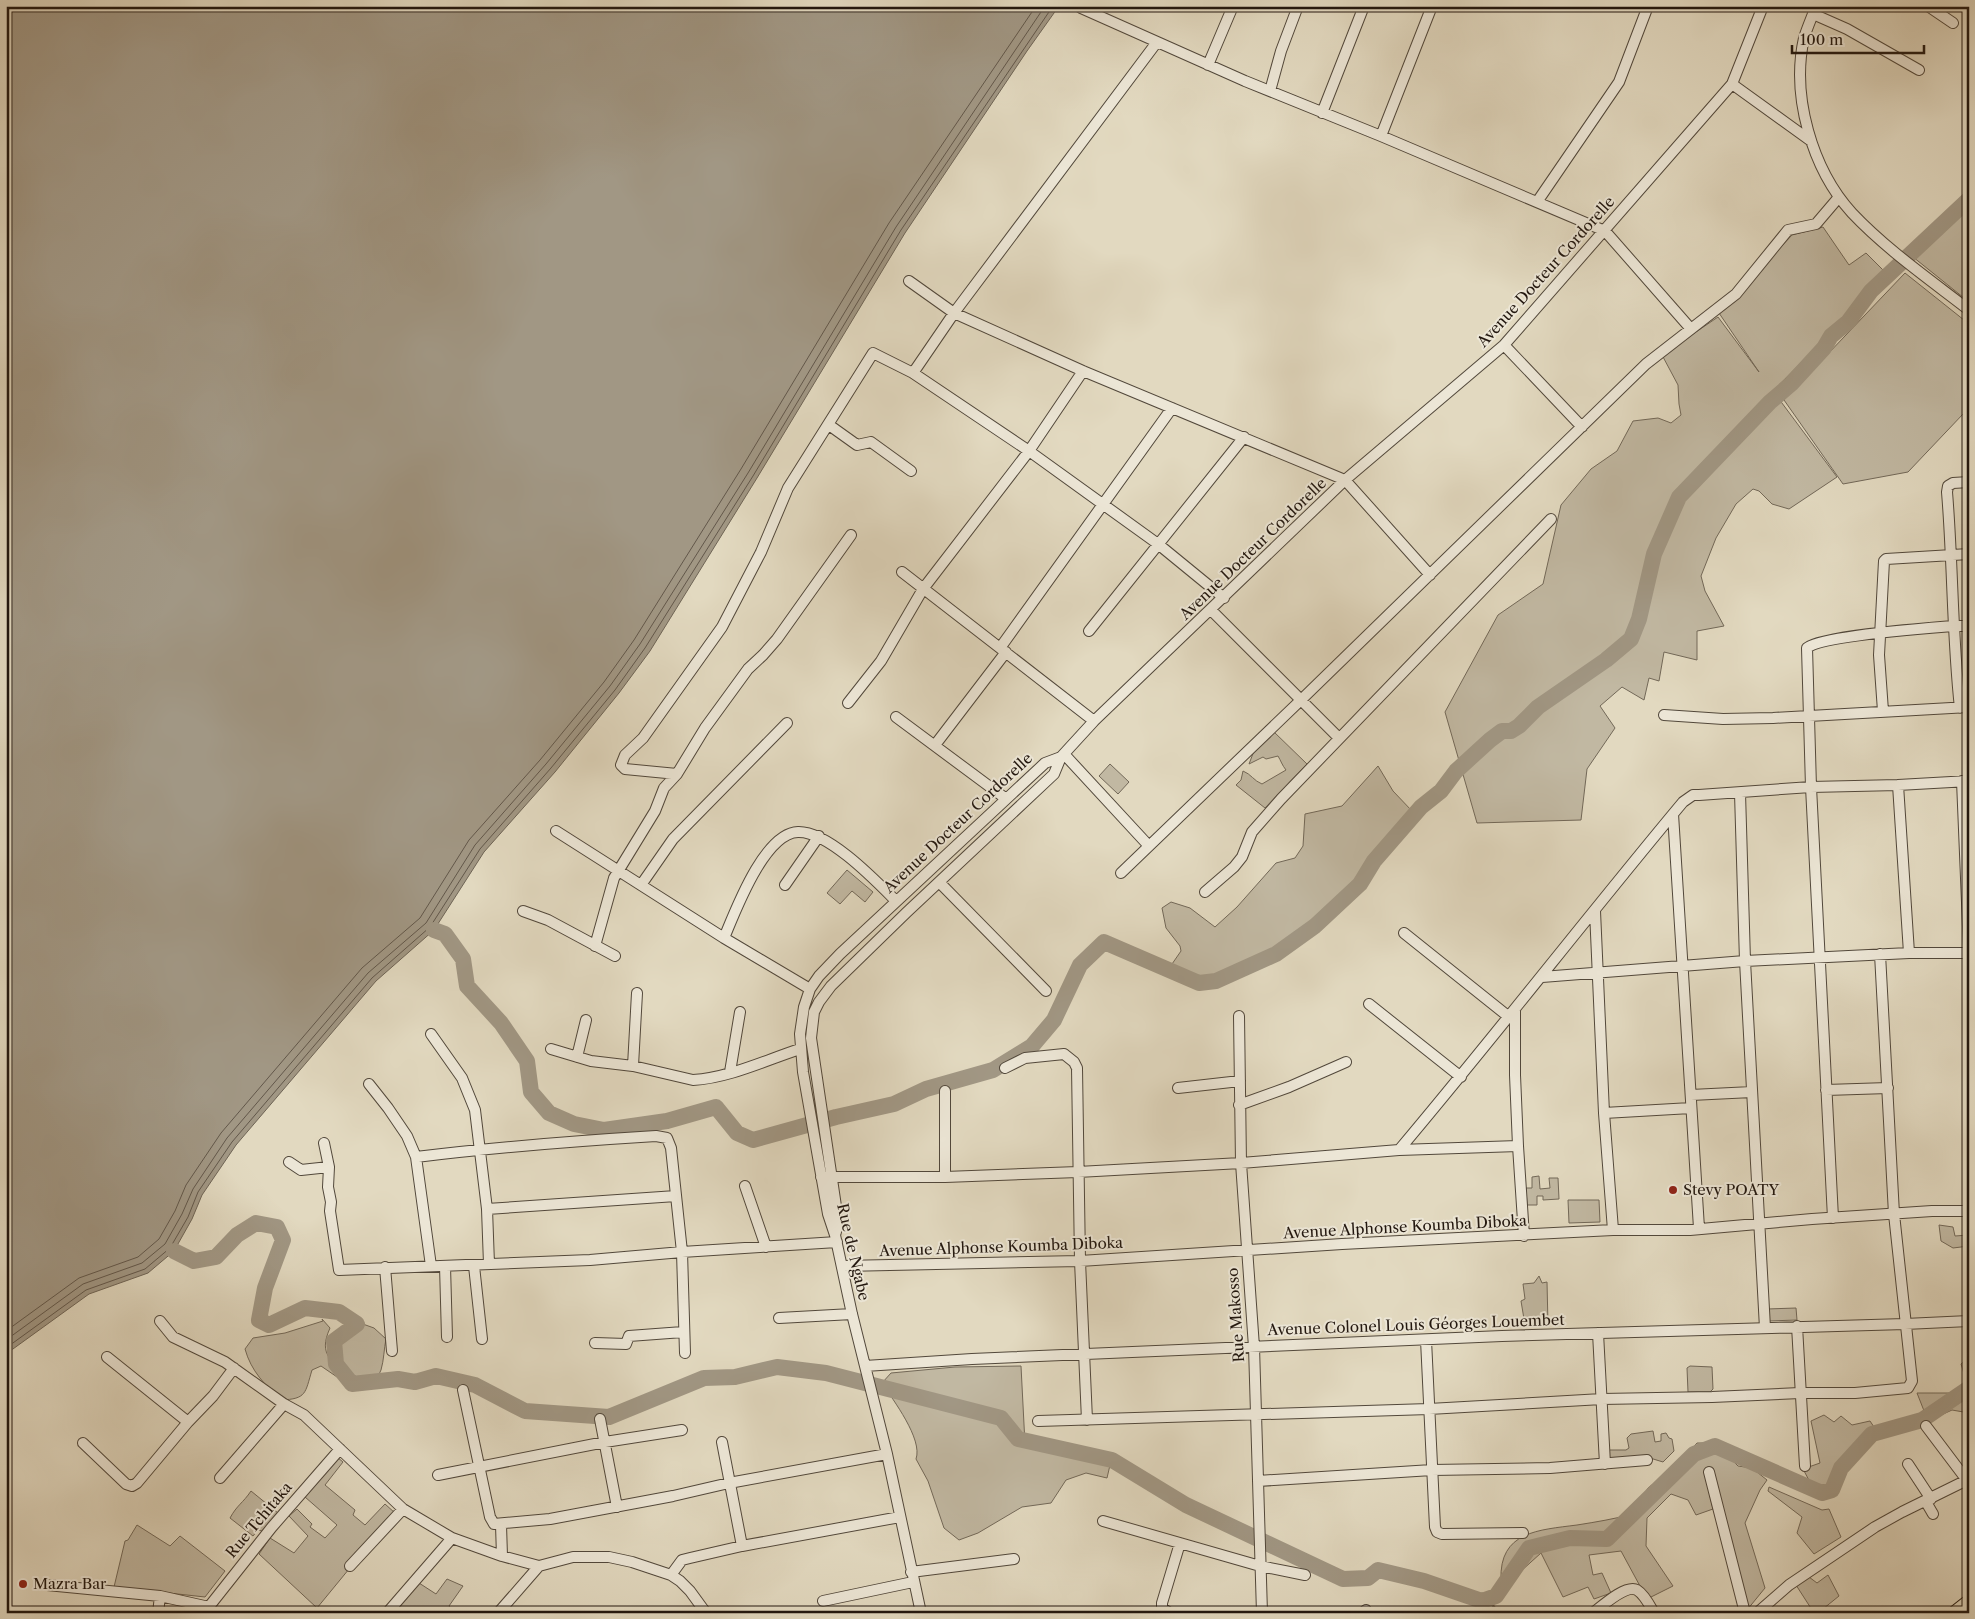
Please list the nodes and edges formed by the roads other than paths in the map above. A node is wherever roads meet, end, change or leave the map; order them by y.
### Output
1 (1233, 6) edge
2 (1298, 6) edge
3 (1364, 6) edge
4 (1432, 6) edge
5 (1648, 6) edge
6 (1763, 6) edge
7 (1928, 6) edge
8 (1081, 8) dead end
9 (1815, 10) edge
10 (1953, 23) dead end
11 (1157, 42) junction
12 (1208, 66) junction
13 (1919, 70) dead end
14 (1732, 84) junction
15 (1270, 91) junction
16 (1322, 113) junction
17 (1381, 136) junction
18 (1811, 141) junction
19 (1839, 197) junction
20 (1537, 202) junction
21 (1605, 231) junction
22 (909, 281) dead end
23 (1969, 310) edge
24 (954, 313) junction
25 (1691, 329) junction
26 (1504, 345) junction
27 (1083, 372) junction
28 (913, 373) junction
29 (1172, 408) junction
30 (829, 425) junction
31 (1582, 427) junction
32 (1244, 437) junction
33 (1029, 451) junction
34 (911, 470) dead end
35 (1345, 480) junction
36 (1969, 482) edge
37 (1103, 504) junction
38 (1551, 519) dead end
39 (851, 534) dead end
40 (1158, 544) junction
41 (1969, 554) edge
42 (1952, 555) junction
43 (902, 572) dead end
44 (1430, 575) junction
45 (924, 589) junction
46 (1224, 598) junction
47 (1211, 610) junction
48 (1953, 626) junction
49 (1969, 626) edge
50 (1089, 631) dead end
51 (1880, 633) junction
52 (1003, 650) junction
53 (1302, 699) junction
54 (848, 703) dead end
55 (1964, 707) edge
56 (1883, 711) junction
57 (1664, 715) dead end
58 (1810, 715) junction
59 (896, 717) dead end
60 (1094, 721) junction
61 (787, 723) dead end
62 (1339, 738) junction
63 (935, 745) junction
64 (1062, 756) junction
65 (677, 774) junction
66 (1965, 781) edge
67 (1898, 785) junction
68 (1811, 788) junction
69 (1740, 793) junction
70 (1005, 798) junction
71 (1674, 814) junction
72 (556, 831) dead end
73 (819, 836) junction
74 (1149, 846) junction
75 (618, 870) junction
76 (1121, 873) dead end
77 (939, 882) junction
78 (641, 885) junction
79 (785, 885) dead end
80 (1205, 892) dead end
81 (896, 901) junction
82 (1595, 910) junction
83 (523, 911) dead end
84 (1404, 933) dead end
85 (724, 938) junction
86 (595, 946) junction
87 (1969, 952) edge
88 (1909, 953) junction
89 (1880, 954) junction
90 (615, 956) dead end
91 (1820, 957) junction
92 (1745, 961) junction
93 (1684, 965) junction
94 (1599, 972) junction
95 (1542, 977) junction
96 (810, 989) junction
97 (1046, 991) dead end
98 (637, 993) dead end
99 (1369, 1004) dead end
100 (740, 1012) dead end
101 (1512, 1013) junction
102 (1239, 1016) dead end
103 (586, 1020) dead end
104 (431, 1034) dead end
105 (551, 1049) dead end
106 (800, 1049) junction
107 (577, 1057) junction
108 (1346, 1062) dead end
109 (633, 1066) junction
110 (1005, 1068) dead end
111 (730, 1072) junction
112 (1461, 1077) junction
113 (1240, 1082) junction
114 (369, 1084) dead end
115 (1178, 1088) dead end
116 (1888, 1088) junction
117 (945, 1090) dead end
118 (1826, 1090) junction
119 (1752, 1092) junction
120 (1691, 1095) junction
121 (1239, 1105) junction
122 (1691, 1108) junction
123 (816, 1113) junction
124 (1604, 1114) junction
125 (324, 1144) dead end
126 (1518, 1146) junction
127 (479, 1149) junction
128 (1400, 1150) junction
129 (416, 1157) junction
130 (289, 1162) dead end
131 (1241, 1163) junction
132 (329, 1167) junction
133 (1078, 1172) junction
134 (826, 1177) junction
135 (945, 1177) junction
136 (745, 1186) dead end
137 (676, 1196) junction
138 (487, 1209) junction
139 (1969, 1211) edge
140 (1894, 1214) junction
141 (1833, 1218) junction
142 (1760, 1224) junction
143 (1699, 1228) junction
144 (1613, 1230) junction
145 (1524, 1236) junction
146 (836, 1239) junction
147 (766, 1247) junction
148 (1247, 1250) junction
149 (682, 1252) junction
150 (1080, 1262) junction
151 (489, 1264) junction
152 (431, 1266) junction
153 (445, 1266) junction
154 (474, 1266) junction
155 (842, 1266) junction
156 (385, 1267) junction
157 (852, 1314) junction
158 (779, 1318) dead end
159 (1969, 1320) edge
160 (160, 1321) dead end
161 (1905, 1324) junction
162 (1797, 1326) junction
163 (1765, 1328) junction
164 (683, 1332) junction
165 (1598, 1334) junction
166 (447, 1337) dead end
167 (482, 1339) dead end
168 (1426, 1340) junction
169 (595, 1343) dead end
170 (1254, 1347) junction
171 (392, 1351) dead end
172 (685, 1353) dead end
173 (1084, 1355) junction
174 (107, 1357) dead end
175 (234, 1368) junction
176 (866, 1370) junction
177 (462, 1390) dead end
178 (1800, 1393) junction
179 (1602, 1399) junction
180 (284, 1404) junction
181 (1429, 1409) junction
182 (1256, 1414) junction
183 (600, 1419) dead end
184 (1087, 1420) junction
185 (1038, 1421) dead end
186 (188, 1422) junction
187 (1926, 1426) dead end
188 (682, 1430) dead end
189 (605, 1442) junction
190 (722, 1442) dead end
191 (83, 1444) dead end
192 (340, 1449) junction
193 (887, 1454) junction
194 (1647, 1460) dead end
195 (1605, 1464) junction
196 (1908, 1464) dead end
197 (1805, 1466) dead end
198 (479, 1467) junction
199 (1432, 1470) junction
200 (1709, 1472) dead end
201 (438, 1475) dead end
202 (220, 1478) dead end
203 (1258, 1481) junction
204 (1968, 1481) edge
205 (729, 1483) junction
206 (1928, 1500) junction
207 (617, 1507) junction
208 (403, 1509) junction
209 (1933, 1514) dead end
210 (900, 1517) junction
211 (1103, 1521) dead end
212 (502, 1525) junction
213 (1523, 1533) dead end
214 (452, 1538) junction
215 (1180, 1543) junction
216 (742, 1546) junction
217 (502, 1556) junction
218 (1014, 1559) dead end
219 (350, 1566) dead end
220 (539, 1566) junction
221 (1260, 1566) junction
222 (671, 1575) junction
223 (1305, 1575) dead end
224 (912, 1577) junction
225 (47, 1585) dead end
226 (160, 1596) junction
227 (823, 1601) dead end
228 (1969, 1602) edge
229 (920, 1608) edge
230 (209, 1611) edge
231 (158, 1613) edge
232 (387, 1613) edge
233 (498, 1613) edge
234 (706, 1613) edge
235 (911, 1613) edge
236 (1170, 1613) edge
237 (1262, 1613) edge
238 (1593, 1613) edge
239 (1654, 1613) edge
240 (1745, 1613) edge
241 (1757, 1613) edge
242 (1955, 1613) edge

1 - 12 street
2 - 15 street
3 - 16 street
4 - 17 street
5 - 20 street
6 - 14 street, Avenue Docteur Cordorelle
7 - 10 street
8 - 11 street
9 - 13 street
9 - 18 street
11 - 12 street
11 - 24 street
12 - 15 street
14 - 18 street
14 - 21 street, Avenue Docteur Cordorelle
15 - 16 street
16 - 17 street
17 - 20 street
18 - 19 street
19 - 23 street
19 - 25 street
20 - 21 street
21 - 25 street
21 - 26 street, Avenue Docteur Cordorelle
22 - 24 street
24 - 27 street
24 - 28 street
25 - 31 street
26 - 31 street
26 - 35 street, Avenue Docteur Cordorelle
27 - 29 street
27 - 33 street
28 - 30 street
28 - 33 street
29 - 32 street
29 - 37 street
30 - 34 street
30 - 65 street
31 - 44 street
32 - 35 street
32 - 40 street
33 - 37 street
33 - 45 street
35 - 44 street
35 - 46 street, Avenue Docteur Cordorelle
36 - 42 street
37 - 40 street
37 - 52 street
38 - 62 street
39 - 65 street
40 - 46 street
40 - 50 street
41 - 42 street
42 - 48 street
42 - 51 street
43 - 45 street
44 - 53 street
45 - 52 street
45 - 54 street
46 - 47 street, Avenue Docteur Cordorelle
47 - 53 street
47 - 60 street, Avenue Docteur Cordorelle
48 - 49 street
48 - 51 street
48 - 55 street
51 - 56 street
51 - 58 street
52 - 60 street
52 - 63 street
53 - 62 street
53 - 74 street
55 - 56 street
56 - 58 street
57 - 58 street
58 - 68 street
59 - 63 street
60 - 64 street, Avenue Docteur Cordorelle
61 - 78 street
62 - 80 street
63 - 70 street
64 - 70 street, Avenue Docteur Cordorelle
64 - 74 street
64 - 77 street
65 - 75 street
66 - 67 street
66 - 87 street
67 - 68 street
67 - 88 street
68 - 69 street
68 - 91 street
69 - 71 street
69 - 92 street
70 - 81 street, Avenue Docteur Cordorelle
71 - 82 street
71 - 93 street
72 - 75 street
73 - 79 street
73 - 81 street
73 - 85 street
74 - 76 street
75 - 78 street
75 - 86 street
77 - 97 street
77 - 123 street
78 - 85 street
81 - 96 street, Avenue Docteur Cordorelle
82 - 94 street
82 - 95 street
83 - 86 street
84 - 101 street
85 - 96 street
86 - 90 street
87 - 88 street
88 - 89 street
89 - 91 street
89 - 116 street
91 - 92 street
91 - 118 street
92 - 93 street
92 - 119 street
93 - 94 street
93 - 120 street
94 - 95 street
94 - 124 street
95 - 101 street
96 - 106 street, Avenue Docteur Cordorelle
98 - 109 street
99 - 112 street
100 - 111 street
101 - 112 street
101 - 126 street
102 - 113 street, Rue Makosso
103 - 107 street
104 - 127 street
105 - 107 street
106 - 111 street
106 - 123 street, Avenue Docteur Cordorelle
107 - 109 street
108 - 121 street
109 - 111 street
110 - 133 street
112 - 128 street
113 - 115 street
113 - 121 street, Rue Makosso
114 - 129 street
116 - 118 street
116 - 140 street
117 - 135 street
118 - 141 street
119 - 120 street
119 - 142 street
120 - 122 street
121 - 131 street, Rue Makosso
122 - 124 street
122 - 143 street
123 - 134 street, Rue de Ngabe
124 - 144 street
125 - 132 street
126 - 128 street
126 - 145 street
127 - 129 street
127 - 137 street
127 - 138 street
128 - 131 street
129 - 152 street
130 - 132 street
131 - 133 street
131 - 148 street, Rue Makosso
132 - 156 street
133 - 135 street
133 - 150 street
134 - 135 street
134 - 146 street, Rue de Ngabe
136 - 147 street
137 - 138 street
137 - 149 street
138 - 151 street
139 - 140 street, Avenue Alphonse Koumba Diboka
140 - 141 street, Avenue Alphonse Koumba Diboka
140 - 161 street
141 - 142 street, Avenue Alphonse Koumba Diboka
142 - 143 street, Avenue Alphonse Koumba Diboka
142 - 163 street
143 - 144 street, Avenue Alphonse Koumba Diboka
144 - 145 street, Avenue Alphonse Koumba Diboka
145 - 148 street, Avenue Alphonse Koumba Diboka
146 - 147 street
146 - 155 street, Rue de Ngabe
147 - 149 street
148 - 150 street, Avenue Alphonse Koumba Diboka
148 - 170 street, Rue Makosso
149 - 151 street
149 - 164 street
150 - 155 street, Avenue Alphonse Koumba Diboka
150 - 173 street
151 - 154 street
152 - 153 street
152 - 156 street
153 - 154 street
153 - 166 street
154 - 167 street
155 - 157 street, Rue de Ngabe
156 - 171 street
157 - 158 street
157 - 176 street, Rue de Ngabe
159 - 161 street, Avenue Colonel Louis Géorges Louembet
160 - 175 street
161 - 162 street, Avenue Colonel Louis Géorges Louembet
161 - 178 street
162 - 163 street, Avenue Colonel Louis Géorges Louembet
162 - 178 street
163 - 165 street, Avenue Colonel Louis Géorges Louembet
164 - 169 street
164 - 172 street
165 - 168 street, Avenue Colonel Louis Géorges Louembet
165 - 179 street
168 - 170 street, Avenue Colonel Louis Géorges Louembet
168 - 181 street
170 - 173 street, Avenue Colonel Louis Géorges Louembet
170 - 182 street, Rue Makosso
173 - 176 street, Avenue Colonel Louis Géorges Louembet
173 - 184 street
174 - 186 street
175 - 180 street
175 - 186 street
176 - 193 street, Rue de Ngabe
177 - 198 street
178 - 179 street
178 - 197 street
179 - 181 street
179 - 195 street
180 - 192 street
180 - 202 street
181 - 182 street
181 - 199 street
182 - 184 street
182 - 203 street, Rue Makosso
183 - 189 street
184 - 185 street
186 - 191 street
187 - 204 street
188 - 189 street
189 - 198 street
189 - 207 street
190 - 205 street
192 - 208 street
192 - 230 street, Rue Tchitaka
193 - 205 street
193 - 210 street
194 - 195 street
195 - 199 street
196 - 206 street
198 - 201 street
198 - 212 street
199 - 203 street
199 - 213 street
200 - 240 street
203 - 221 street, Rue Makosso
204 - 206 street
205 - 207 street
205 - 216 street
206 - 209 street
206 - 241 street
207 - 212 street
208 - 214 street
208 - 219 street
210 - 216 street
210 - 224 street
211 - 215 street
212 - 217 street
214 - 217 street
214 - 232 street
215 - 221 street
215 - 236 street
216 - 222 street
217 - 220 street
218 - 224 street
220 - 222 street
220 - 233 street
221 - 223 street
221 - 237 street, Rue Makosso
222 - 234 street
224 - 227 street
224 - 229 street
225 - 226 street
226 - 230 street
226 - 231 street
228 - 242 highway
229 - 235 street
238 - 239 street

